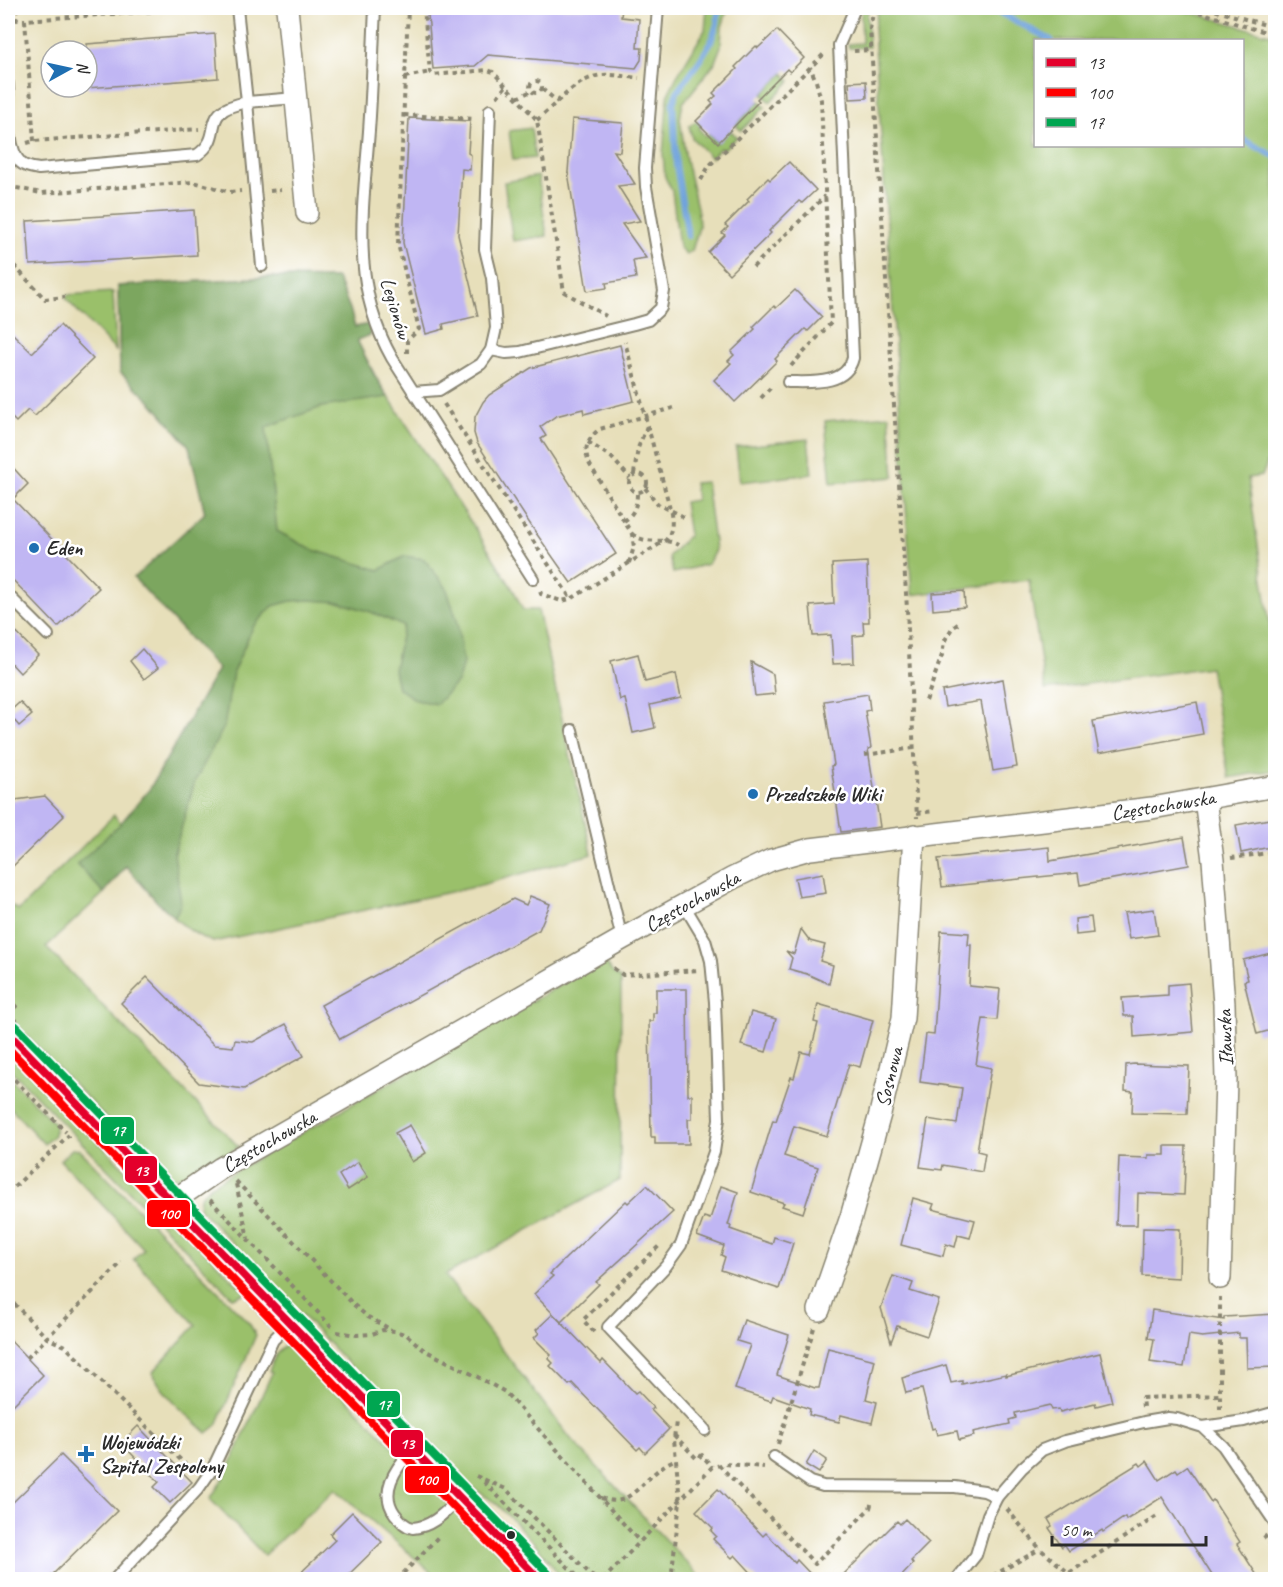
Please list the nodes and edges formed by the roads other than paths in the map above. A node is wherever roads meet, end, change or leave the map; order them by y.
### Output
1 (237, 8) edge
2 (287, 8) edge
3 (375, 8) edge
4 (658, 8) edge
5 (855, 8) edge
6 (8, 84) edge
7 (296, 98) junction
8 (247, 102) junction
9 (490, 110) dead end
10 (307, 213) dead end
11 (262, 266) dead end
12 (490, 350) junction
13 (783, 379) road end
14 (413, 392) junction
15 (533, 579) road end
16 (8, 595) edge
17 (48, 635) dead end
18 (572, 730) dead end
19 (1275, 786) edge
20 (1205, 799) junction
21 (916, 830) junction
22 (684, 905) junction
23 (622, 939) junction
24 (8, 1033) edge
25 (184, 1193) junction
26 (1220, 1278) road end
27 (819, 1310) road end
28 (290, 1323) junction
29 (1275, 1412) edge
30 (1203, 1427) junction
31 (705, 1430) dead end
32 (413, 1449) junction
33 (774, 1457) road end
34 (468, 1486) junction
35 (997, 1497) junction
36 (1275, 1524) edge
37 (114, 1580) edge
38 (540, 1580) edge
39 (956, 1580) edge

1 - 8 lane
2 - 7 street
3 - 14 lane, Legionów
4 - 12 lane
5 - 13 lane
6 - 8 lane
7 - 8 lane
7 - 10 street
8 - 11 lane
9 - 12 lane
12 - 14 lane
14 - 15 lane, Legionów
16 - 17 lane
18 - 23 lane
19 - 20 street, Częstochowska
20 - 21 street, Częstochowska
20 - 26 street, Iławska
21 - 22 street, Częstochowska
21 - 27 street, Sosnowa
22 - 23 street, Częstochowska
22 - 31 lane
23 - 25 street, Częstochowska
24 - 25 main road
25 - 28 main road
28 - 32 main road
28 - 37 lane
29 - 30 lane
30 - 35 lane
30 - 36 lane
32 - 34 main road
32 - 34 lane
33 - 35 lane
34 - 38 main road
35 - 39 lane

